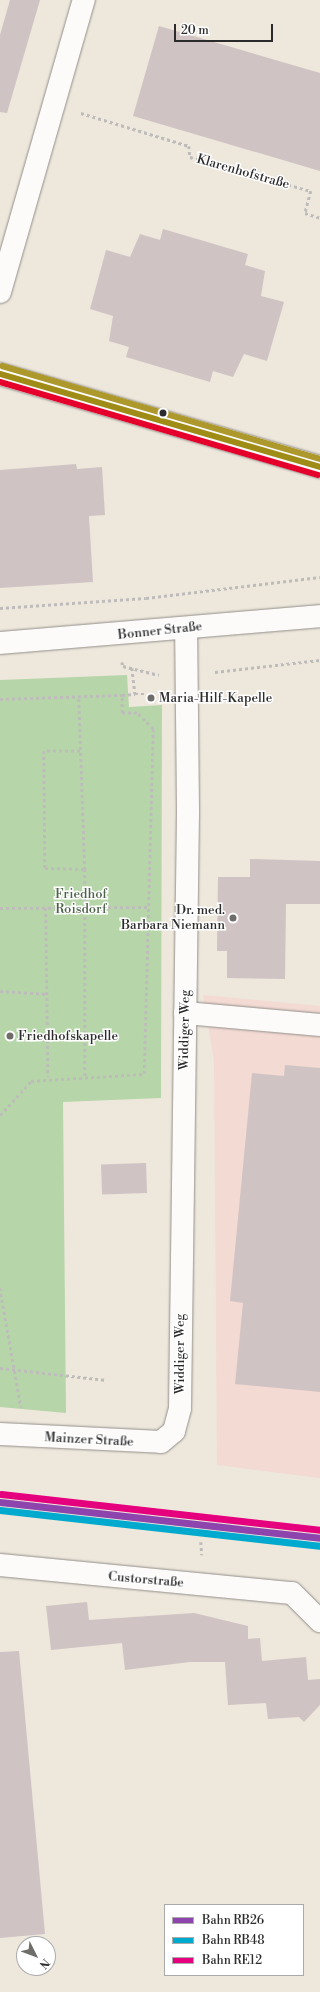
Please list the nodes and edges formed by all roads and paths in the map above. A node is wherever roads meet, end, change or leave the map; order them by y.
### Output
1 (84, 0) edge
2 (56, 105) junction
3 (320, 218) edge
4 (0, 292) edge
5 (0, 374) edge
6 (320, 467) edge
7 (320, 577) edge
8 (0, 608) edge
9 (320, 616) edge
10 (186, 628) junction
11 (0, 644) edge
12 (320, 660) edge
13 (132, 668) dead end
14 (188, 675) junction
15 (135, 694) junction
16 (144, 694) dead end
17 (122, 695) junction
18 (0, 699) edge
19 (79, 699) junction
20 (80, 751) junction
21 (85, 869) junction
22 (149, 907) junction
23 (0, 908) edge
24 (46, 908) junction
25 (84, 910) junction
26 (0, 991) edge
27 (47, 994) junction
28 (186, 1013) junction
29 (320, 1025) edge
30 (85, 1077) junction
31 (48, 1078) junction
32 (0, 1115) edge
33 (0, 1288) edge
34 (1, 1301) edge
35 (0, 1368) edge
36 (14, 1370) junction
37 (106, 1380) dead end
38 (174, 1431) joint
39 (0, 1434) edge
40 (22, 1436) junction
41 (0, 1565) edge
42 (320, 1621) edge

1 - 2 street
2 - 3 path, Klarenhofstraße
2 - 4 street
5 - 6 street
7 - 8 path
9 - 10 street, Bonner Straße
10 - 11 street, Bonner Straße
10 - 14 street, Widdiger Weg
12 - 14 path
13 - 15 path
14 - 28 street, Widdiger Weg
15 - 16 path
15 - 17 path
17 - 19 path
17 - 22 path
18 - 19 path
19 - 20 path
20 - 21 path
20 - 21 path
21 - 25 path
22 - 25 path
22 - 30 path
23 - 24 path
24 - 25 path
24 - 27 path
25 - 30 path
26 - 27 path
27 - 31 path
28 - 29 street
28 - 38 street, Widdiger Weg
30 - 31 path
31 - 32 path
33 - 34 path
34 - 36 path
35 - 36 path
36 - 37 path
36 - 40 path
38 - 40 street, Mainzer Straße
39 - 40 street, Mainzer Straße
41 - 42 street, Custorstraße

